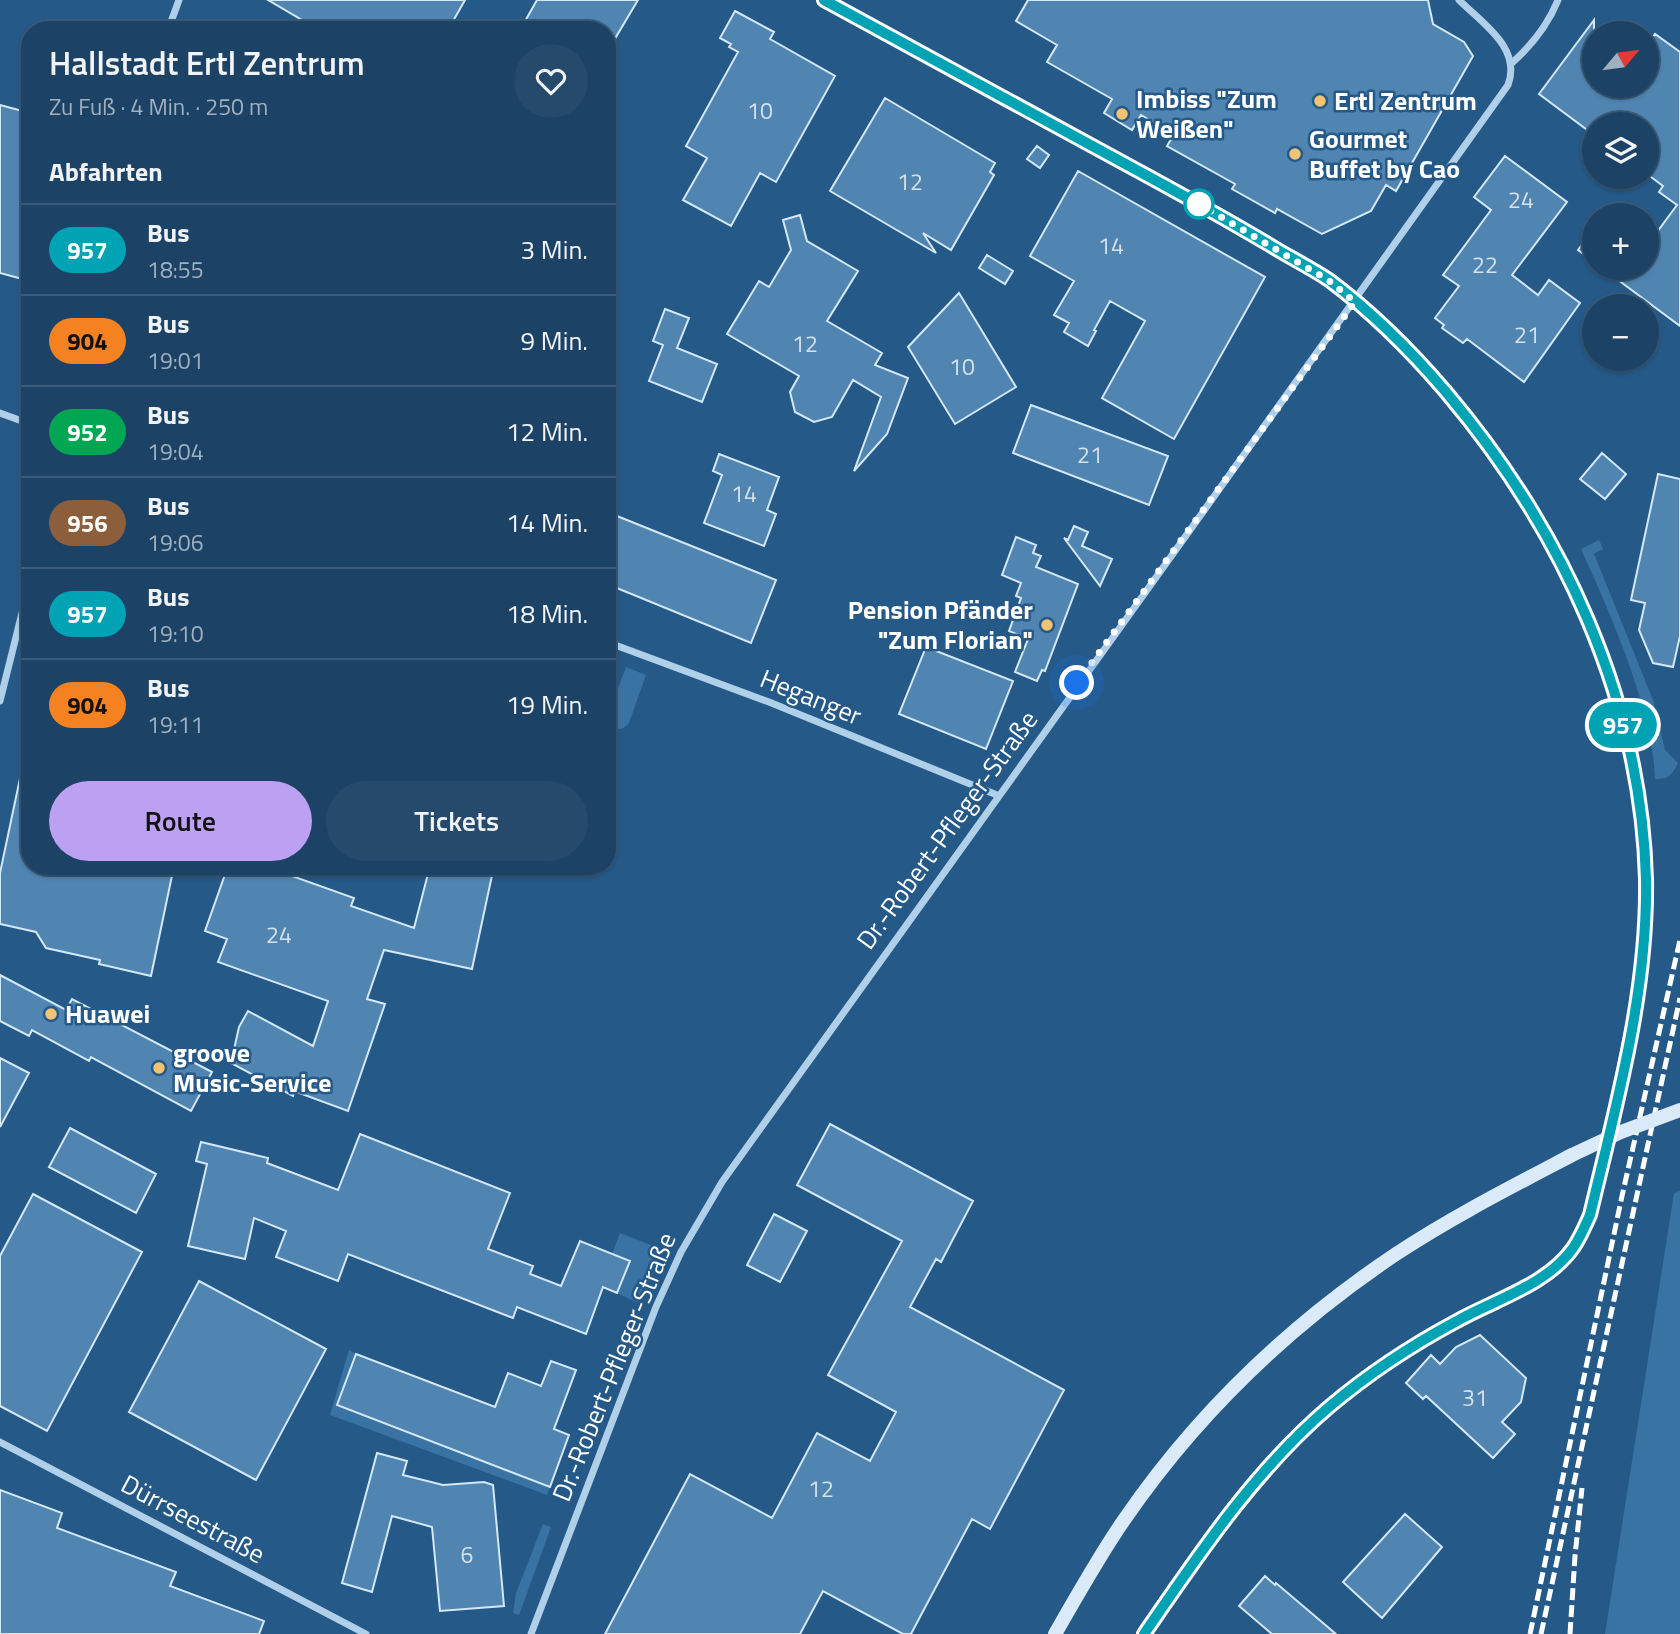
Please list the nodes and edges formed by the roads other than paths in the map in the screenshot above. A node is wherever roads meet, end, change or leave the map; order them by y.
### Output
1 (179, 0) edge
2 (824, 0) edge
3 (1459, 0) edge
4 (1558, 0) edge
5 (171, 21) edge
6 (1512, 63) junction
7 (1355, 302) junction
8 (0, 413) edge
9 (21, 421) edge
10 (21, 617) edge
11 (616, 645) edge
12 (0, 701) edge
13 (997, 795) junction
14 (1680, 1110) edge
15 (0, 1442) edge
16 (366, 1634) edge
17 (531, 1634) edge
18 (1055, 1634) edge
19 (1144, 1634) edge

1 - 5 street
2 - 7 street
3 - 6 street
4 - 6 street, Dr.-Robert-Pfleger-Straße
6 - 7 street, Dr.-Robert-Pfleger-Straße
7 - 13 street, Dr.-Robert-Pfleger-Straße
7 - 19 street
8 - 9 street
10 - 12 street
11 - 13 street, Heganger
13 - 17 street, Dr.-Robert-Pfleger-Straße
14 - 18 main road, bridge
15 - 16 street, Dürrseestraße

